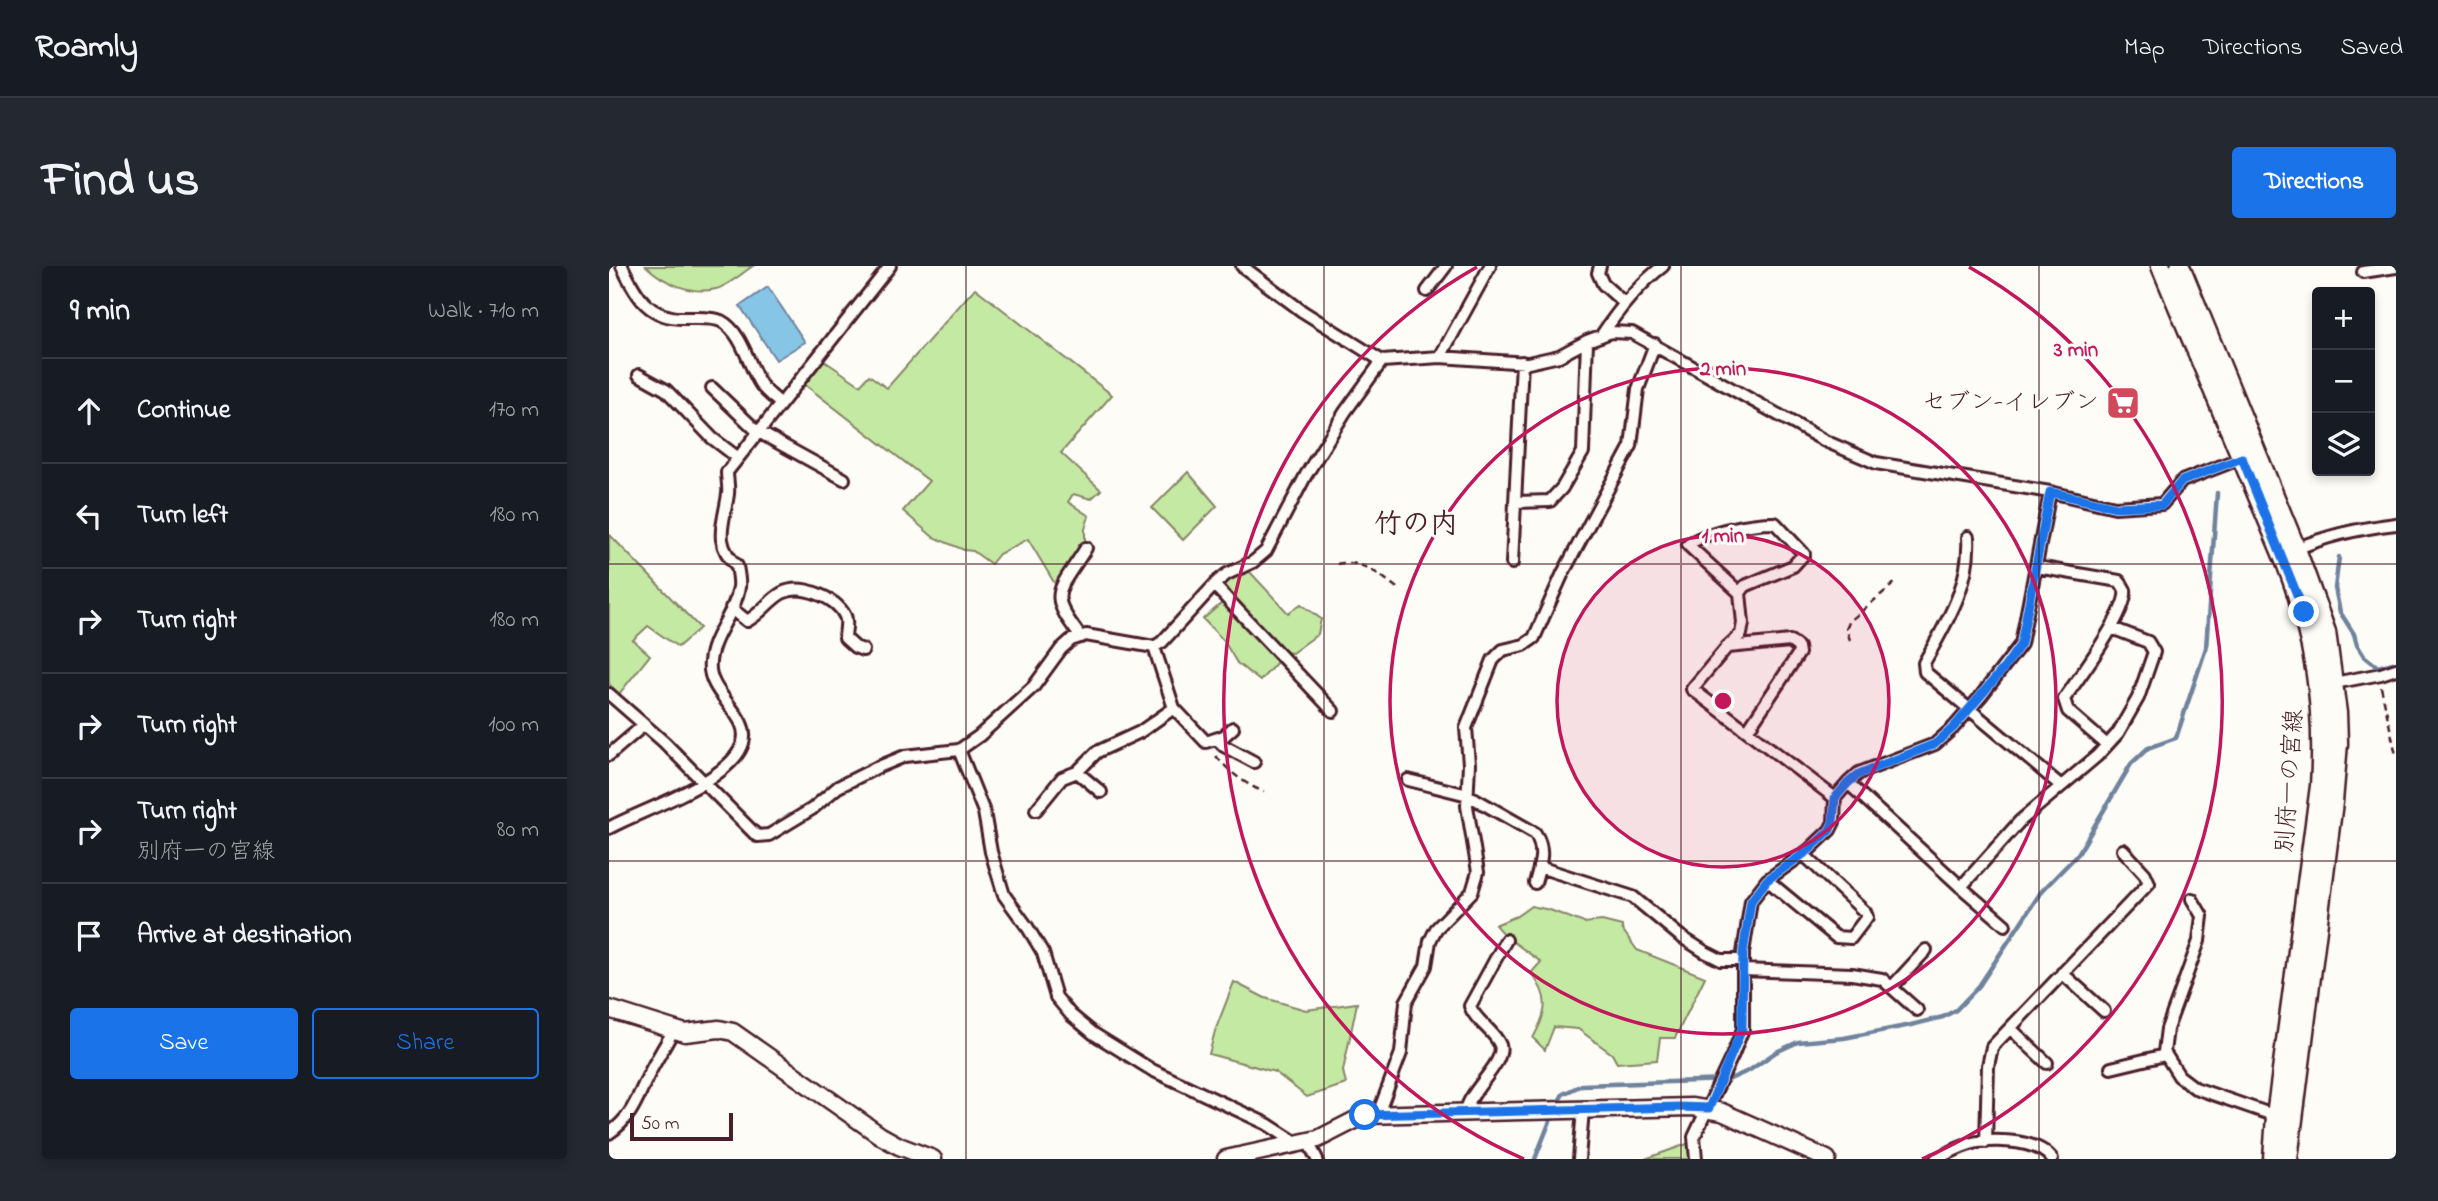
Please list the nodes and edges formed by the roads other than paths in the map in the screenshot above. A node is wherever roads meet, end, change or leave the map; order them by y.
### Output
1 (622, 266) edge
2 (1242, 266) edge
3 (1446, 266) edge
4 (1600, 266) edge
5 (1663, 266) edge
6 (2161, 266) edge
7 (2180, 266) edge
8 (888, 267) edge
9 (2396, 267) edge
10 (1484, 269) edge
11 (2363, 272) dead end
12 (1427, 291) dead end
13 (1625, 303) junction
14 (1601, 336) junction
15 (1587, 341) junction
16 (1655, 344) junction
17 (1440, 357) junction
18 (1382, 361) junction
19 (1522, 362) junction
20 (639, 375) dead end
21 (712, 388) dead end
22 (780, 403) junction
23 (757, 431) junction
24 (2249, 455) junction
25 (737, 457) junction
26 (844, 479) dead end
27 (2050, 492) junction
28 (1515, 502) junction
29 (2396, 524) edge
30 (1968, 537) dead end
31 (1086, 548) dead end
32 (2296, 549) junction
33 (1512, 563) dead end
34 (2037, 567) junction
35 (1215, 586) junction
36 (1739, 593) junction
37 (731, 608) junction
38 (2112, 628) junction
39 (1081, 637) junction
40 (1154, 647) junction
41 (1727, 647) junction
42 (863, 650) dead end
43 (2396, 669) edge
44 (2334, 683) junction
45 (609, 694) edge
46 (1174, 708) junction
47 (1969, 710) junction
48 (1333, 711) dead end
49 (644, 724) junction
50 (1233, 728) dead end
51 (1747, 731) junction
52 (1211, 740) junction
53 (2107, 745) junction
54 (959, 750) junction
55 (609, 755) edge
56 (1254, 762) dead end
57 (1077, 772) junction
58 (1408, 780) dead end
59 (703, 783) junction
60 (1848, 783) junction
61 (2060, 785) junction
62 (1101, 792) dead end
63 (1468, 796) junction
64 (1835, 798) junction
65 (1035, 810) dead end
66 (609, 828) edge
67 (2123, 850) dead end
68 (1803, 854) junction
69 (1539, 867) junction
70 (1767, 880) junction
71 (1535, 883) dead end
72 (1961, 887) junction
73 (2192, 899) dead end
74 (2005, 925) dead end
75 (1506, 940) dead end
76 (1926, 950) dead end
77 (1743, 965) junction
78 (2062, 973) junction
79 (1892, 987) junction
80 (609, 1009) edge
81 (1917, 1010) dead end
82 (2104, 1011) dead end
83 (2010, 1028) junction
84 (673, 1031) junction
85 (2165, 1055) junction
86 (2047, 1063) dead end
87 (2111, 1068) dead end
88 (1709, 1108) junction
89 (1583, 1109) junction
90 (1466, 1112) junction
91 (1378, 1114) junction
92 (2276, 1115) junction
93 (609, 1133) edge
94 (1986, 1142) junction
95 (1303, 1143) junction
96 (1818, 1157) edge
97 (933, 1159) edge
98 (1226, 1159) edge
99 (1317, 1159) edge
100 (1579, 1159) edge
101 (1696, 1159) edge
102 (1936, 1159) edge
103 (2052, 1159) edge
104 (2273, 1159) edge
105 (2288, 1159) edge

1 - 22 street
2 - 18 street
3 - 12 street
4 - 13 street
5 - 13 street
6 - 24 main road, 別府一の宮線
7 - 24 main road, 別府一の宮線
8 - 22 street
9 - 11 street
10 - 17 street
13 - 14 street
14 - 15 street
14 - 16 street
15 - 19 street
15 - 28 street
16 - 27 street
16 - 63 street
17 - 18 street
17 - 19 street
18 - 35 street
19 - 28 street
20 - 25 street
21 - 23 street
22 - 23 street
23 - 25 street
23 - 26 street
24 - 27 street
24 - 32 main road, 別府一の宮線
24 - 92 main road, 別府一の宮線
25 - 37 street
27 - 34 street
28 - 33 street
29 - 32 street
30 - 47 street
31 - 39 street
32 - 44 main road, 別府一の宮線
34 - 38 street
34 - 47 street
35 - 40 street
35 - 48 street
36 - 36 street
36 - 41 street
37 - 42 street
37 - 59 street
38 - 53 street
38 - 53 street
39 - 40 street
39 - 54 street
40 - 46 street
41 - 51 street
41 - 51 street
43 - 44 street
44 - 105 main road, 別府一の宮線
45 - 49 street
46 - 52 street
46 - 57 street
47 - 60 street
47 - 61 street
49 - 55 street
49 - 59 street
50 - 52 street
51 - 64 street
52 - 56 street
53 - 61 street
54 - 59 street
54 - 95 street
57 - 62 street
57 - 65 street
58 - 63 street
59 - 66 street
60 - 64 street
60 - 72 street
61 - 72 street
63 - 69 street
63 - 91 street
64 - 68 street
67 - 78 street
68 - 70 street
68 - 70 street
69 - 71 street
69 - 77 street
70 - 77 street
72 - 74 street
73 - 85 street
75 - 90 street
76 - 79 street
77 - 79 street
77 - 88 street
78 - 82 street
78 - 83 street
79 - 81 street
80 - 84 street
83 - 86 street
83 - 94 street
84 - 93 street
84 - 97 street
85 - 87 street
85 - 92 street
88 - 89 street
88 - 96 street
88 - 101 street
89 - 90 street
89 - 100 street
90 - 91 street
91 - 95 street
92 - 104 main road, 別府一の宮線
94 - 102 street
94 - 103 street
95 - 98 street
95 - 99 street

